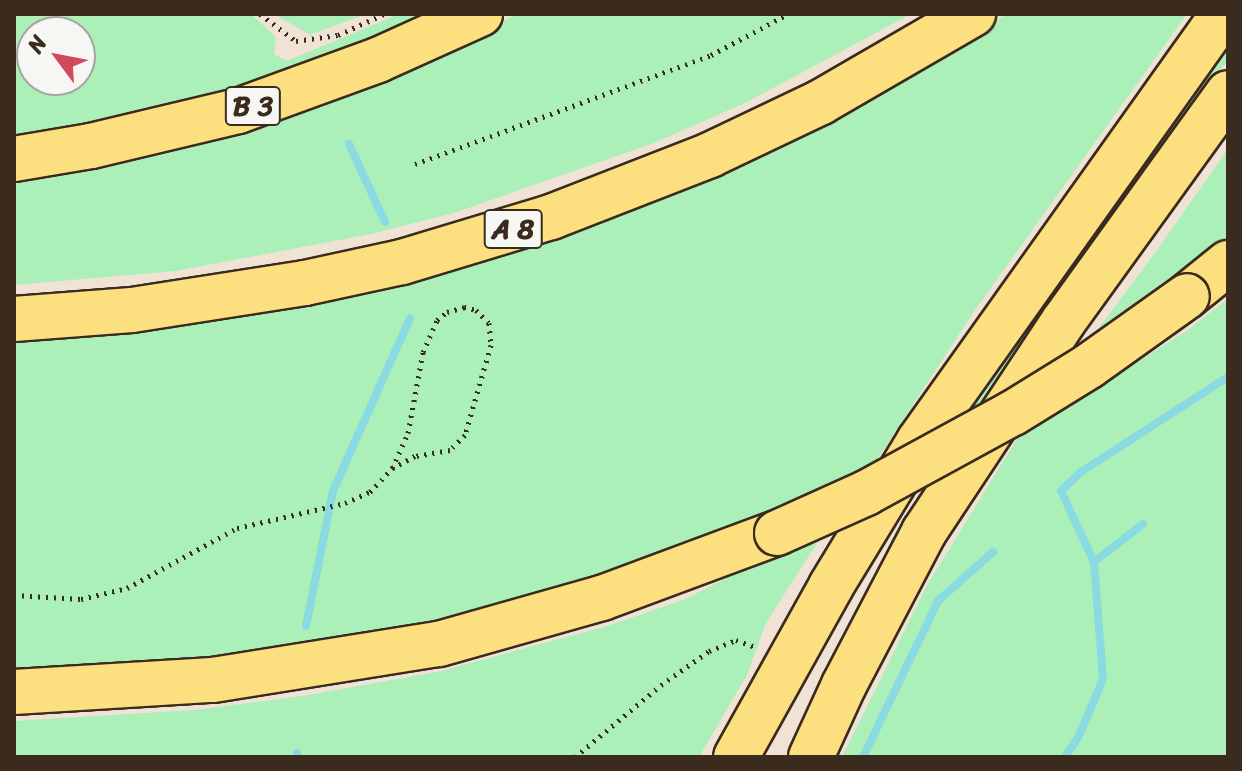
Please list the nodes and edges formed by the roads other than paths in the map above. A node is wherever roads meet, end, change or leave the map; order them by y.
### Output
1 (480, 14) edge
2 (973, 14) edge
3 (1223, 14) edge
4 (1228, 93) edge
5 (14, 159) edge
6 (1228, 263) edge
7 (14, 319) edge
8 (14, 692) edge
9 (736, 757) edge
10 (811, 757) edge

1 - 5 main road, B 3
2 - 7 main road, A 8
3 - 9 main road
4 - 10 main road
6 - 8 main road, bridge

